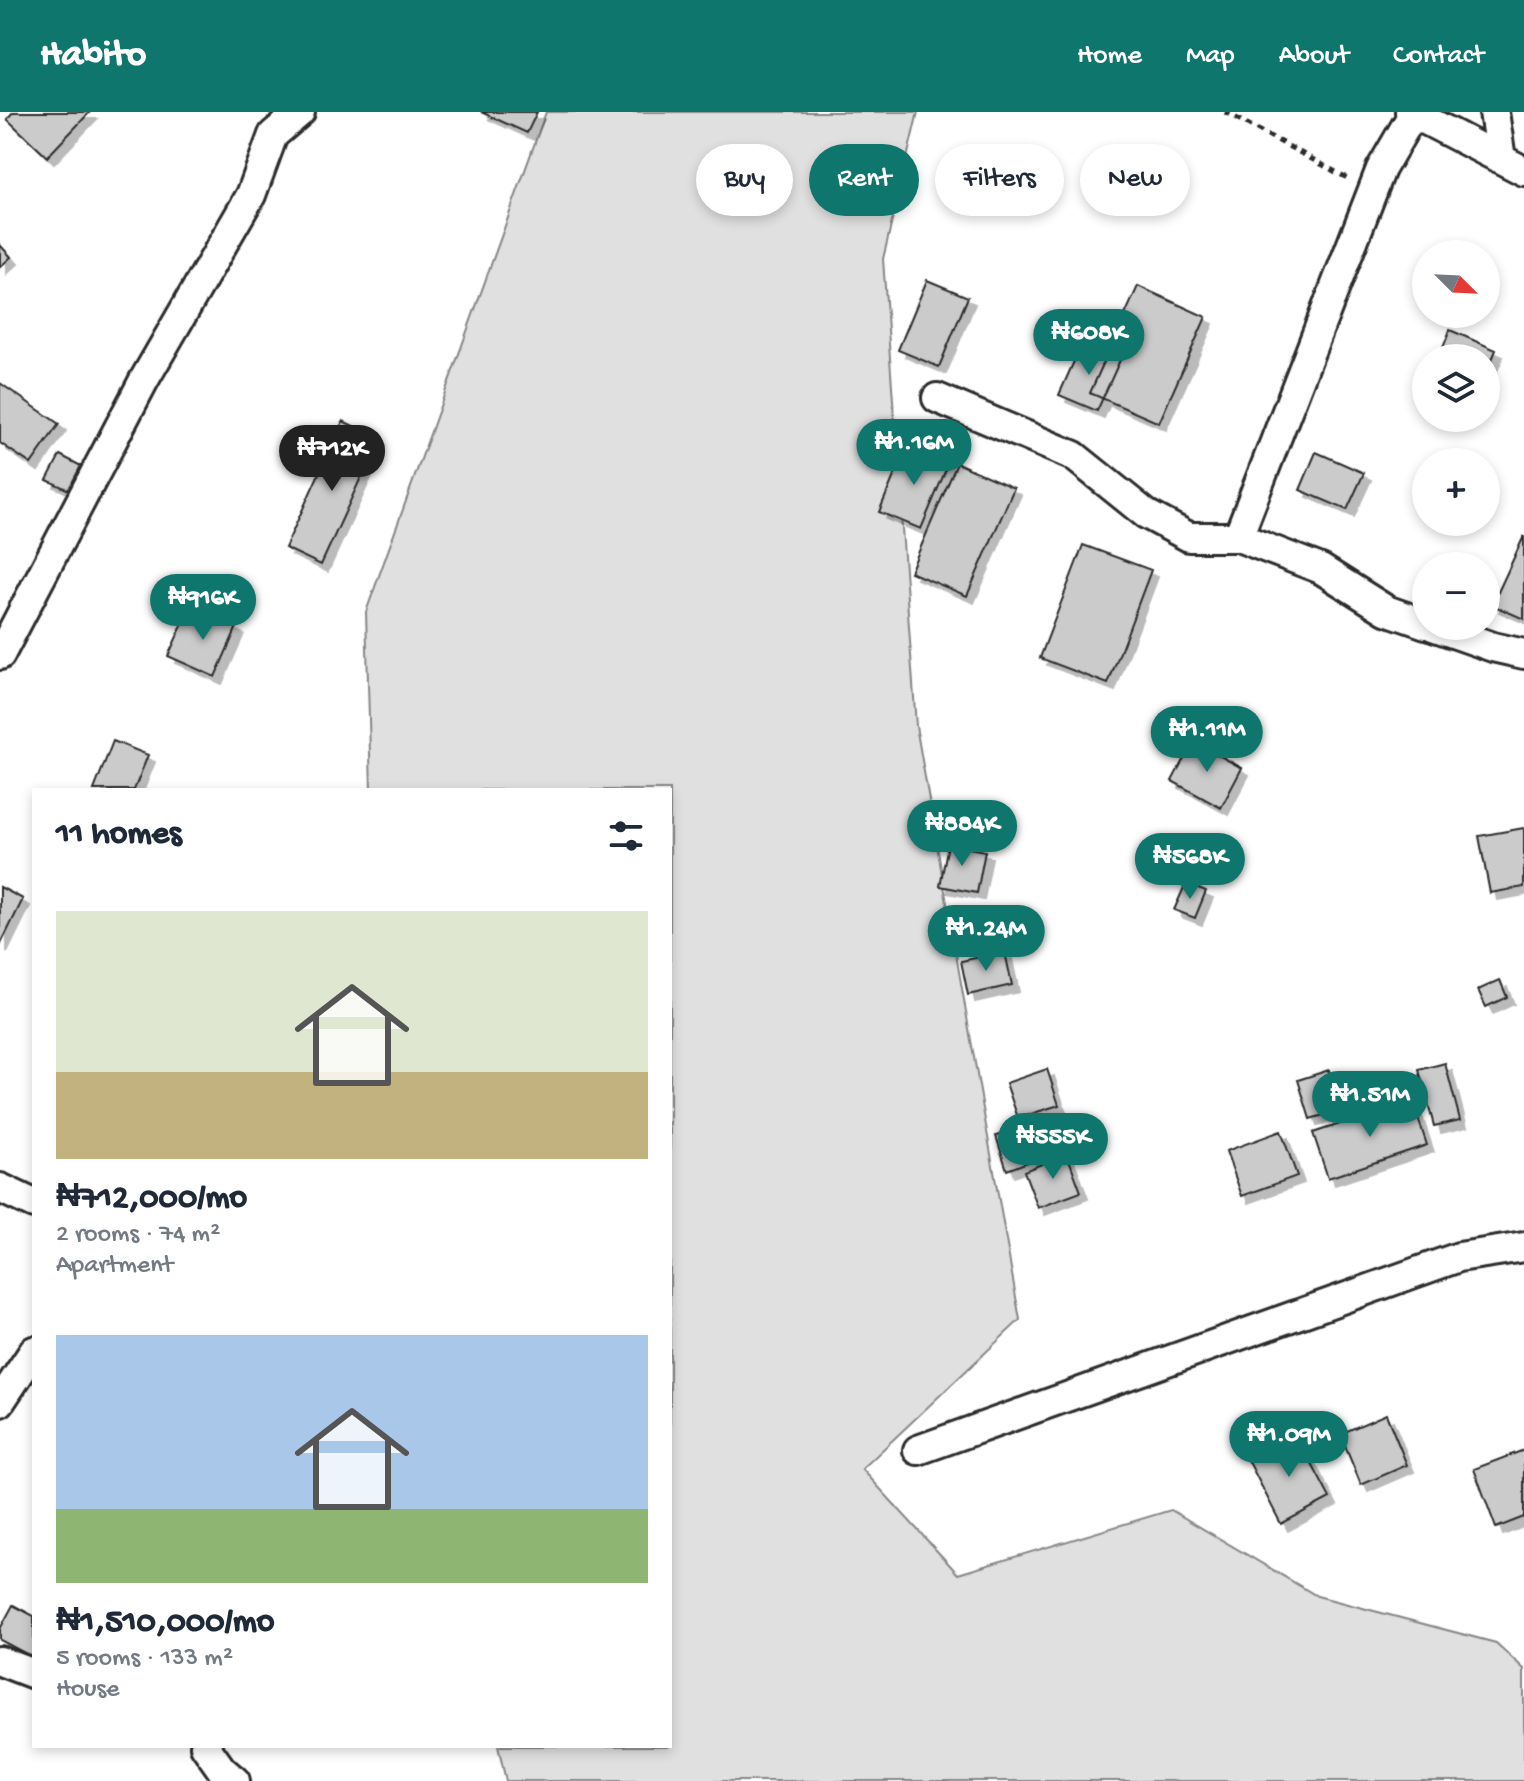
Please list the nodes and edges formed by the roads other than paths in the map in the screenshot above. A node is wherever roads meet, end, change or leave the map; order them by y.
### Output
1 (300, 112) edge
2 (1494, 112) edge
3 (1411, 113) edge
4 (1512, 165) edge
5 (937, 398) dead end
6 (1238, 537) junction
7 (1412, 619) edge
8 (1473, 640) edge
9 (1524, 654) edge
10 (0, 655) edge
11 (0, 1188) edge
12 (32, 1203) edge
13 (1524, 1247) edge
14 (32, 1354) edge
15 (0, 1402) edge
16 (918, 1450) dead end
17 (0, 1661) edge
18 (32, 1673) edge
19 (206, 1748) edge
20 (235, 1781) edge

1 - 10 street
2 - 4 street
3 - 4 street
3 - 6 street
5 - 6 street
6 - 7 street
8 - 9 street
11 - 12 street
13 - 16 street
14 - 15 street
17 - 18 street
19 - 20 street

